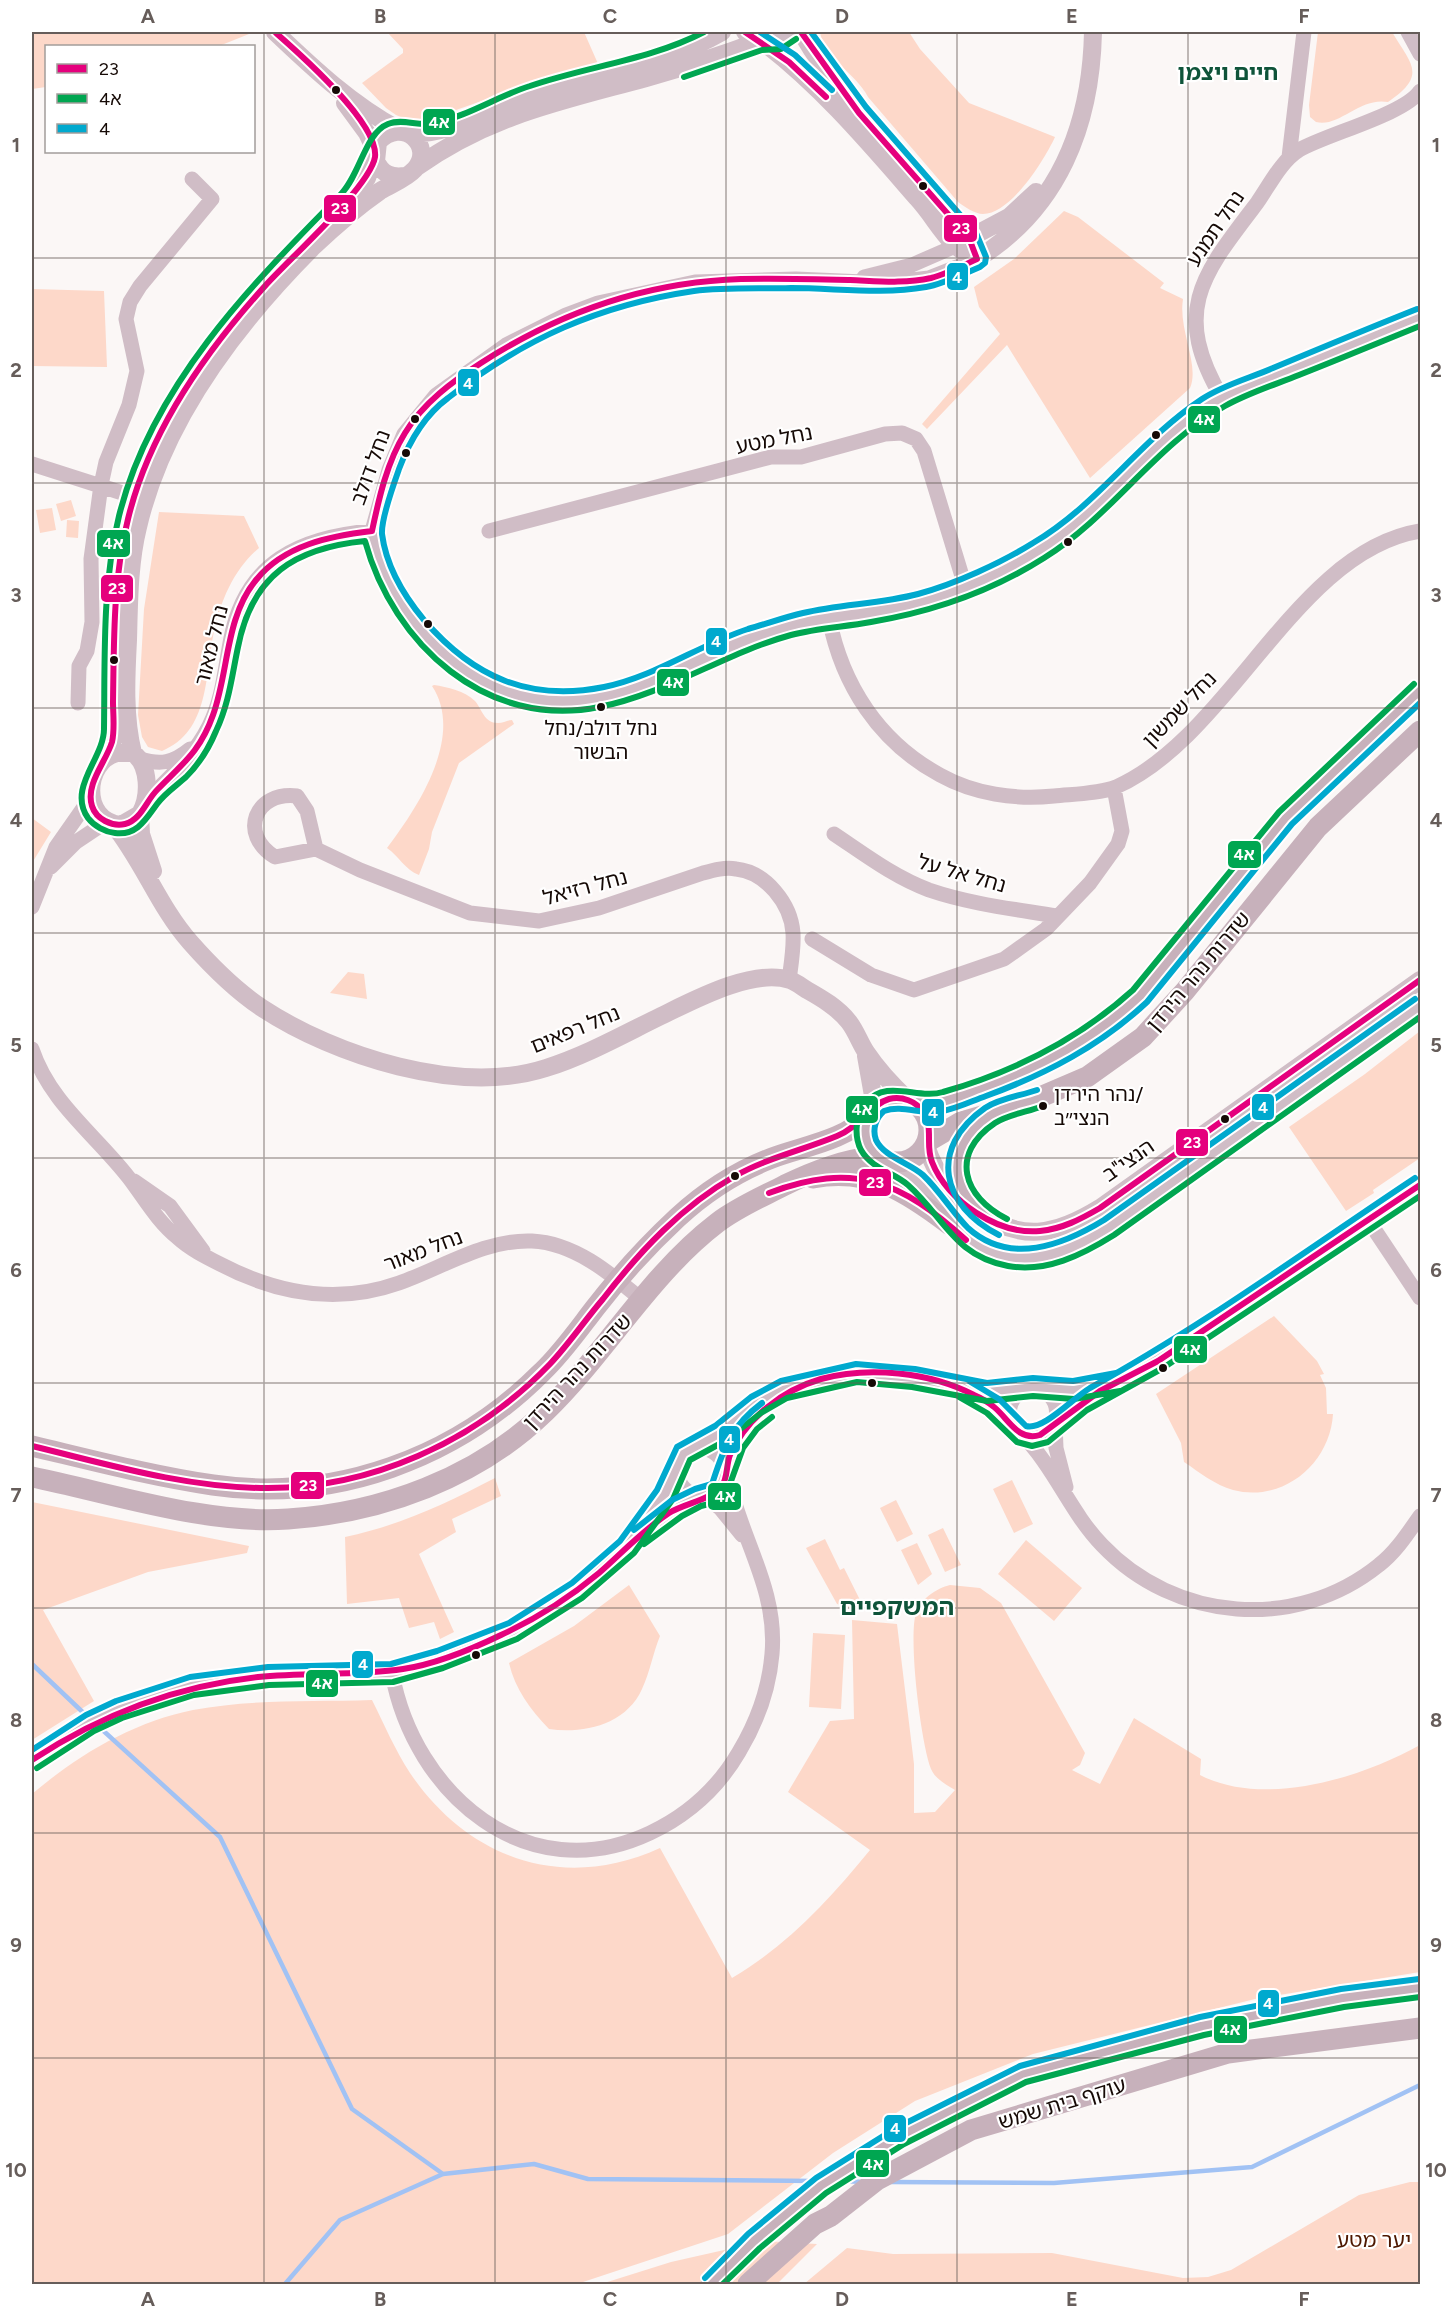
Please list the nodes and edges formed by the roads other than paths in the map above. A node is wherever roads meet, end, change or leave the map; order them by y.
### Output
1 (275, 32) edge
2 (722, 32) edge
3 (791, 32) edge
4 (801, 32) edge
5 (1093, 32) edge
6 (1304, 32) edge
7 (1408, 32) edge
8 (756, 38) edge
9 (1420, 54) edge
10 (334, 87) junction
11 (1420, 91) edge
12 (1293, 120) junction
13 (404, 132) junction
14 (1321, 140) junction
15 (375, 153) junction
16 (1289, 157) junction
17 (1059, 170) junction
18 (411, 171) junction
19 (192, 179) dead end
20 (961, 243) junction
21 (976, 259) junction
22 (853, 280) junction
23 (1420, 317) edge
24 (1222, 398) junction
25 (32, 464) edge
26 (101, 485) junction
27 (135, 497) junction
28 (372, 531) junction
29 (489, 531) dead end
30 (1420, 531) edge
31 (965, 586) junction
32 (829, 618) junction
33 (1420, 691) edge
34 (78, 703) dead end
35 (1420, 731) edge
36 (199, 742) junction
37 (136, 756) junction
38 (107, 757) junction
39 (1114, 788) junction
40 (91, 797) junction
41 (142, 808) junction
42 (110, 823) junction
43 (834, 834) dead end
44 (316, 849) junction
45 (46, 872) junction
46 (32, 907) edge
47 (170, 915) junction
48 (1056, 916) junction
49 (812, 939) dead end
50 (789, 980) junction
51 (1420, 980) edge
52 (1420, 1006) edge
53 (32, 1049) edge
54 (865, 1051) junction
55 (910, 1101) junction
56 (872, 1111) junction
57 (993, 1114) junction
58 (927, 1144) junction
59 (883, 1159) junction
60 (786, 1185) junction
61 (1420, 1185) edge
62 (976, 1211) junction
63 (1368, 1220) junction
64 (950, 1225) junction
65 (618, 1281) junction
66 (1420, 1298) edge
67 (642, 1300) junction
68 (1118, 1382) junction
69 (799, 1385) junction
70 (1025, 1388) junction
71 (964, 1389) junction
72 (1044, 1390) junction
73 (1055, 1423) junction
74 (1016, 1428) junction
75 (32, 1446) edge
76 (696, 1447) junction
77 (676, 1468) junction
78 (726, 1470) junction
79 (32, 1477) edge
80 (702, 1497) junction
81 (1069, 1499) junction
82 (1420, 1516) edge
83 (631, 1542) junction
84 (754, 1552) junction
85 (392, 1673) junction
86 (32, 1760) edge
87 (1420, 1988) edge
88 (1420, 2028) edge
89 (711, 2284) edge
90 (748, 2284) edge

1 - 10 street
2 - 13 street
3 - 8 street
4 - 20 street
5 - 17 street, נחל דולב
6 - 12 street
7 - 9 street
8 - 18 street
8 - 20 street
10 - 13 street
10 - 15 street
11 - 14 street, נחל תמנע
12 - 14 street
12 - 16 street
13 - 15 street
13 - 18 street
14 - 16 street, נחל תמנע
15 - 18 street
15 - 27 street
16 - 24 street, נחל תמנע
17 - 20 street, נחל דולב
17 - 21 street, נחל דולב
18 - 37 street
19 - 26 street
20 - 21 street
20 - 22 street, נחל דולב
21 - 22 street, נחל דולב
22 - 28 street, נחל דולב
23 - 24 street, נחל דולב
24 - 31 street, נחל דולב
25 - 26 street
26 - 27 street
26 - 34 street
27 - 38 street
28 - 32 street, נחל דולב
28 - 36 street, נחל מאור
29 - 31 street, נחל מטע
30 - 39 street, נחל שמשון
31 - 32 street, נחל דולב
32 - 39 street, נחל שמשון
33 - 55 main road, שדרות נהר הירדן
35 - 57 main road, שדרות נהר הירדן
36 - 37 street, נחל מאור
36 - 41 street, נחל מאור
37 - 38 street
37 - 41 street
38 - 40 street
39 - 48 street
40 - 42 street
40 - 45 street
41 - 42 street
41 - 47 street, נחל רפאים
42 - 45 street
42 - 47 street, נחל רפאים
43 - 48 street, נחל אל על
44 - 44 street
44 - 50 street, נחל רזיאל
45 - 46 street
47 - 50 street, נחל רפאים
48 - 49 street
50 - 54 street, נחל רפאים
51 - 62 street, הנצי"ב
52 - 64 street, הנצי"ב
53 - 65 street, נחל מאור
54 - 55 street, נחל רפאים
54 - 56 street, נחל רפאים
55 - 56 main road
55 - 58 main road
56 - 59 main road
56 - 65 main road, שדרות נהר הירדן
57 - 58 main road, שדרות נהר הירדן
57 - 62 main road
58 - 59 main road
58 - 62 street, הנצי"ב
59 - 60 main road, שדרות נהר הירדן
59 - 64 street, הנצי"ב
60 - 64 main road
60 - 67 main road, שדרות נהר הירדן
61 - 63 street
63 - 66 street
63 - 68 street
65 - 67 street, נחל מאור
65 - 75 main road, שדרות נהר הירדן
67 - 79 main road, שדרות נהר הירדן
68 - 72 street
68 - 73 street
69 - 71 street
69 - 76 street
69 - 78 street
70 - 71 street
70 - 72 street
70 - 74 street
71 - 74 street
72 - 73 street
73 - 74 street
73 - 81 street
74 - 81 street
76 - 77 street
76 - 78 street
77 - 80 street
77 - 83 street
78 - 80 street
78 - 84 street
80 - 83 street
80 - 84 street
81 - 82 street
83 - 85 street
84 - 85 street
85 - 86 street
87 - 89 main road, עוקף בית שמש
88 - 90 main road, עוקף בית שמש

